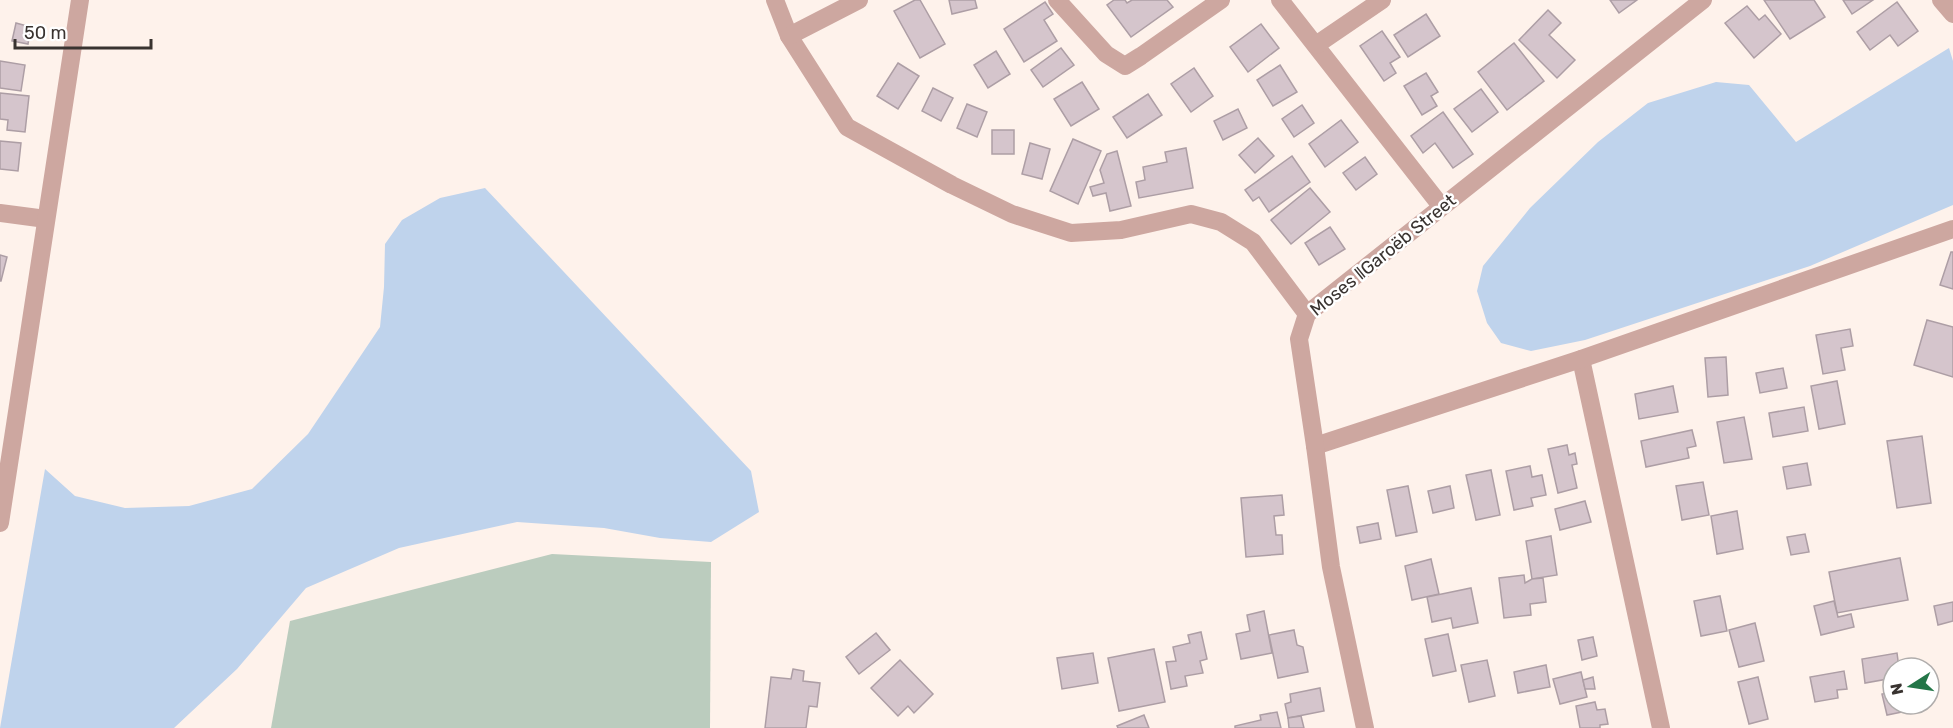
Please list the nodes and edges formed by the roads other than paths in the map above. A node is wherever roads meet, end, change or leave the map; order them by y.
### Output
1 (80, 0) edge
2 (774, 0) edge
3 (859, 0) edge
4 (1057, 0) edge
5 (1221, 0) edge
6 (1280, 0) edge
7 (1382, 0) edge
8 (1702, 0) edge
9 (1941, 0) edge
10 (1953, 14) edge
11 (789, 36) junction
12 (1316, 45) junction
13 (1441, 206) junction
14 (0, 213) edge
15 (46, 219) junction
16 (1953, 229) edge
17 (1307, 314) junction
18 (1581, 359) junction
19 (8, 427) edge
20 (1315, 446) junction
21 (0, 524) edge
22 (1365, 728) edge
23 (1661, 728) edge

1 - 15 street
2 - 11 street
3 - 11 street
4 - 5 street
6 - 12 street
7 - 12 street
8 - 13 street, Moses ǁGaroëb Street
9 - 10 street
11 - 17 street
12 - 13 street
13 - 17 street, Moses ǁGaroëb Street
14 - 15 street
15 - 19 street
16 - 18 street
17 - 20 street, Moses ǁGaroëb Street
18 - 20 street
18 - 23 street
19 - 21 street
20 - 22 street, Moses ǁGaroëb Street

